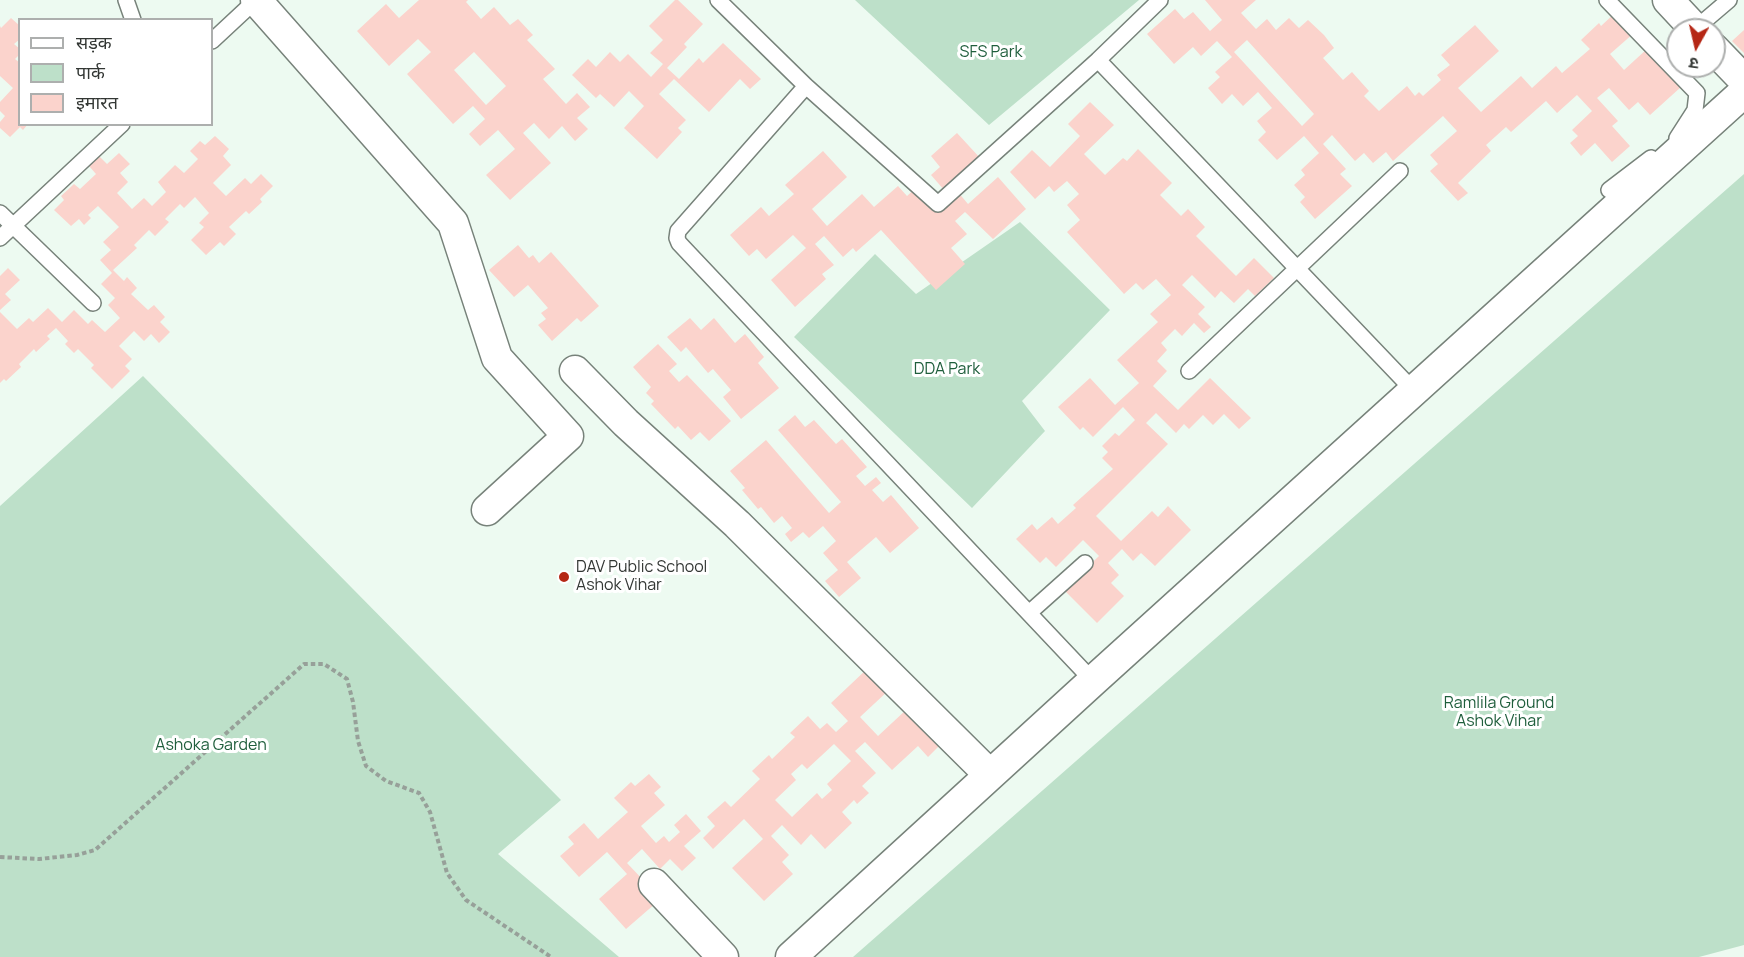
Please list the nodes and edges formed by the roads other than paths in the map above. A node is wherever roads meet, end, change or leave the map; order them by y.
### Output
1 (126, 0) edge
2 (256, 0) edge
3 (718, 0) edge
4 (1160, 0) edge
5 (1607, 0) edge
6 (1668, 0) edge
7 (1729, 0) edge
8 (132, 18) edge
9 (1685, 18) edge
10 (1716, 18) edge
11 (213, 40) edge
12 (1666, 57) edge
13 (1098, 60) junction
14 (1726, 61) edge
15 (1685, 78) edge
16 (1744, 80) edge
17 (806, 86) junction
18 (1744, 92) edge
19 (120, 126) edge
20 (1400, 171) dead end
21 (1609, 190) dead end
22 (0, 213) edge
23 (13, 225) junction
24 (0, 238) edge
25 (1296, 269) junction
26 (93, 303) dead end
27 (1189, 370) dead end
28 (575, 371) dead end
29 (1414, 391) junction
30 (487, 510) dead end
31 (1084, 563) dead end
32 (1029, 613) junction
33 (1093, 681) junction
34 (990, 775) junction
35 (654, 884) dead end
36 (723, 957) edge
37 (791, 957) edge

1 - 8 lane
2 - 11 lane
2 - 30 street
3 - 17 lane
4 - 13 lane
5 - 12 lane
6 - 9 street
7 - 10 lane
13 - 17 lane
13 - 25 lane
14 - 16 street
15 - 21 lane
17 - 32 lane
18 - 29 street
19 - 23 lane
20 - 25 lane
22 - 23 lane
23 - 24 lane
23 - 26 lane
25 - 27 lane
25 - 29 lane
28 - 34 street
29 - 33 street
31 - 32 lane
32 - 33 lane
33 - 34 street
34 - 37 street
35 - 36 street

